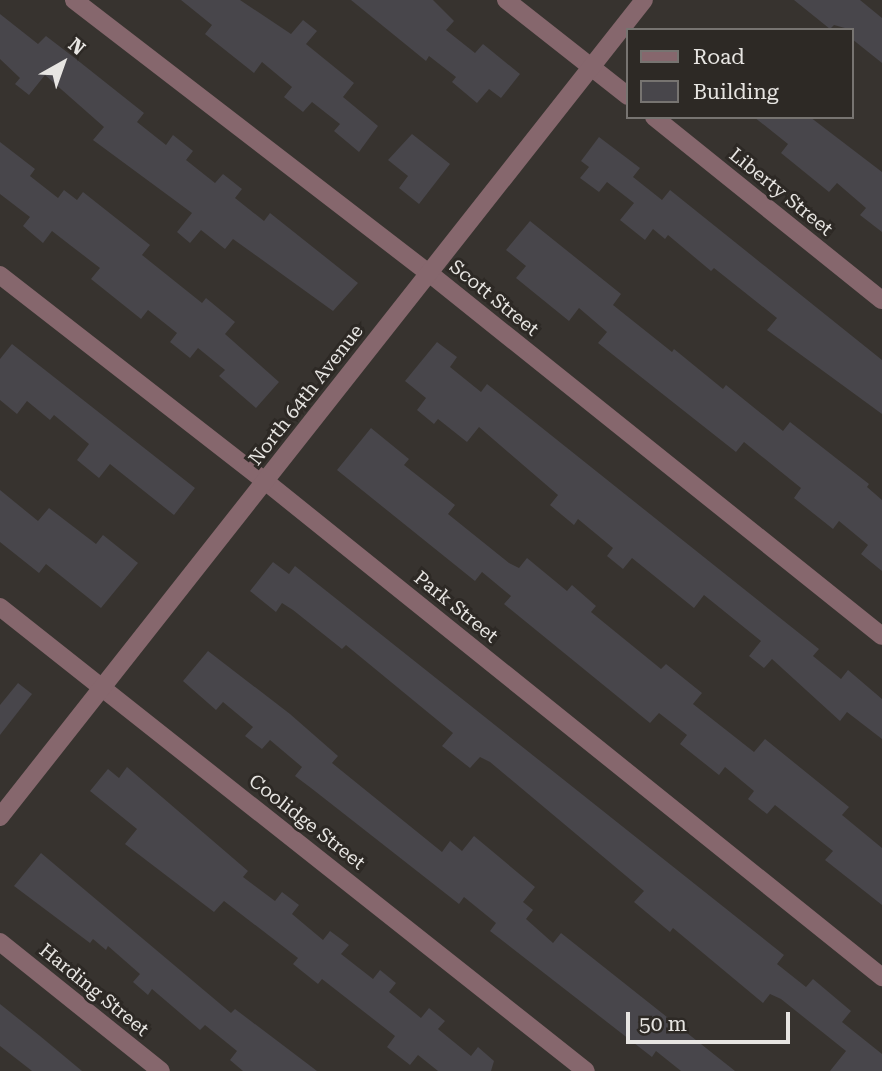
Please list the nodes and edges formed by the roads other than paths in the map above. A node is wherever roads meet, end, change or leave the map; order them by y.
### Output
1 (75, 0) edge
2 (506, 0) edge
3 (644, 0) edge
4 (592, 67) junction
5 (626, 94) edge
6 (656, 119) edge
7 (429, 273) junction
8 (0, 275) edge
9 (882, 300) edge
10 (265, 481) junction
11 (0, 607) edge
12 (882, 636) edge
13 (103, 687) junction
14 (0, 817) edge
15 (0, 942) edge
16 (882, 976) edge
17 (162, 1071) edge
18 (586, 1071) edge

1 - 7 street, Scott Street
2 - 4 street
3 - 4 street, North 64th Avenue
4 - 5 street
4 - 7 street, North 64th Avenue
6 - 9 street, Liberty Street
7 - 10 street, North 64th Avenue
7 - 12 street, Scott Street
8 - 10 street, Park Street
10 - 13 street, North 64th Avenue
10 - 16 street, Park Street
11 - 13 street, Coolidge Street
13 - 14 street, North 64th Avenue
13 - 18 street, Coolidge Street
15 - 17 street, Harding Street

